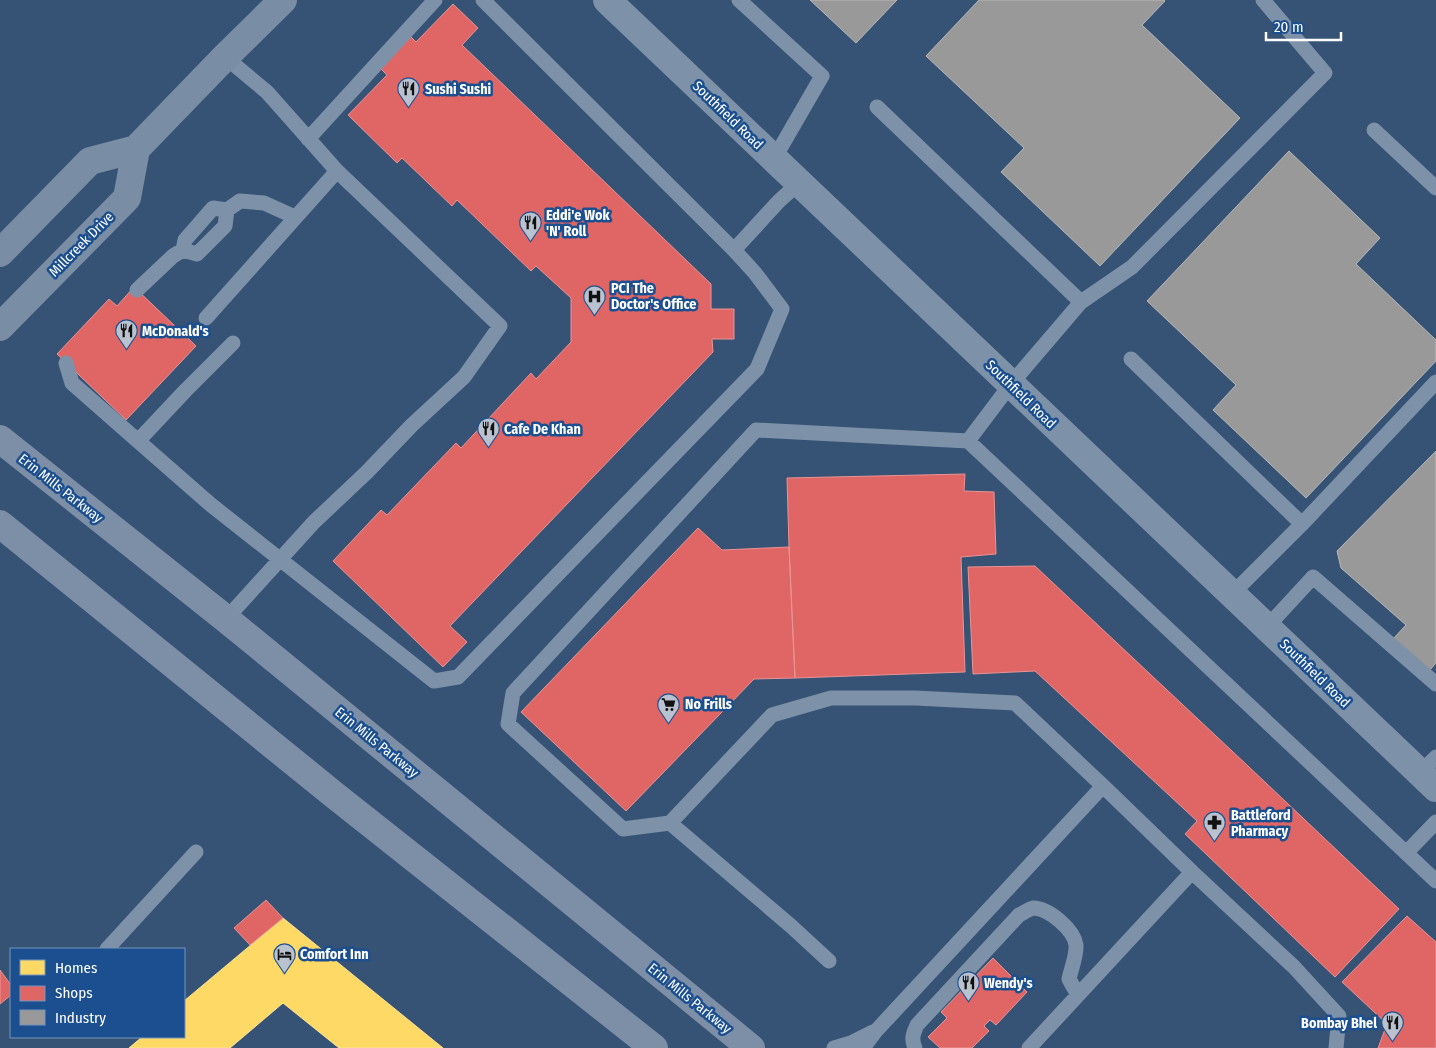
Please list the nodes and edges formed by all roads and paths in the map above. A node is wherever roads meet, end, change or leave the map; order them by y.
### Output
1 (283, 0) edge
2 (435, 0) edge
3 (483, 0) edge
4 (607, 0) edge
5 (739, 0) edge
6 (1263, 0) edge
7 (225, 57) junction
8 (877, 107) dead end
9 (1374, 130) dead end
10 (308, 139) junction
11 (136, 149) junction
12 (774, 159) junction
13 (337, 171) junction
14 (799, 182) junction
15 (1436, 188) edge
16 (295, 217) junction
17 (734, 250) junction
18 (0, 253) edge
19 (137, 290) dead end
20 (1082, 302) junction
21 (206, 318) dead end
22 (0, 326) edge
23 (233, 343) dead end
24 (1132, 359) dead end
25 (66, 363) dead end
26 (1436, 382) edge
27 (1011, 384) junction
28 (0, 440) edge
29 (138, 441) junction
30 (968, 441) junction
31 (1302, 524) junction
32 (3, 528) edge
33 (280, 560) junction
34 (1232, 594) junction
35 (226, 619) junction
36 (1267, 627) junction
37 (1436, 684) edge
38 (1431, 773) edge
39 (1102, 786) junction
40 (1436, 822) edge
41 (670, 823) junction
42 (196, 852) dead end
43 (1407, 852) junction
44 (1192, 872) junction
45 (1436, 880) edge
46 (109, 948) edge
47 (829, 962) dead end
48 (1078, 996) junction
49 (875, 1032) junction
50 (654, 1048) edge
51 (751, 1048) edge
52 (834, 1048) edge
53 (863, 1048) edge
54 (914, 1048) edge
55 (1029, 1048) edge
56 (1336, 1048) edge

1 - 7 street
2 - 10 lane
3 - 17 lane
4 - 12 street, Southfield Road
5 - 12 lane
6 - 20 lane
7 - 10 lane
7 - 11 street
8 - 20 lane
9 - 15 lane
10 - 13 lane
11 - 18 street
11 - 22 street, Millcreek Drive
12 - 14 street, Southfield Road
13 - 16 lane
13 - 33 lane
14 - 17 lane
14 - 27 street, Southfield Road
16 - 19 lane
16 - 21 lane
17 - 33 lane
20 - 27 lane
23 - 29 lane
24 - 31 lane
25 - 29 lane
26 - 31 lane
27 - 30 lane
27 - 34 street, Southfield Road
28 - 35 main road, Erin Mills Parkway
29 - 33 lane
30 - 41 lane
30 - 43 lane
31 - 34 lane
32 - 50 main road
33 - 35 lane
34 - 36 street, Southfield Road
35 - 51 main road, Erin Mills Parkway
36 - 37 lane
36 - 38 street, Southfield Road
39 - 41 lane
39 - 44 lane
39 - 49 lane
40 - 43 lane
41 - 47 lane
42 - 46 lane
43 - 45 lane
44 - 48 lane
44 - 56 lane
48 - 54 lane
48 - 55 lane
49 - 52 lane
49 - 53 lane

